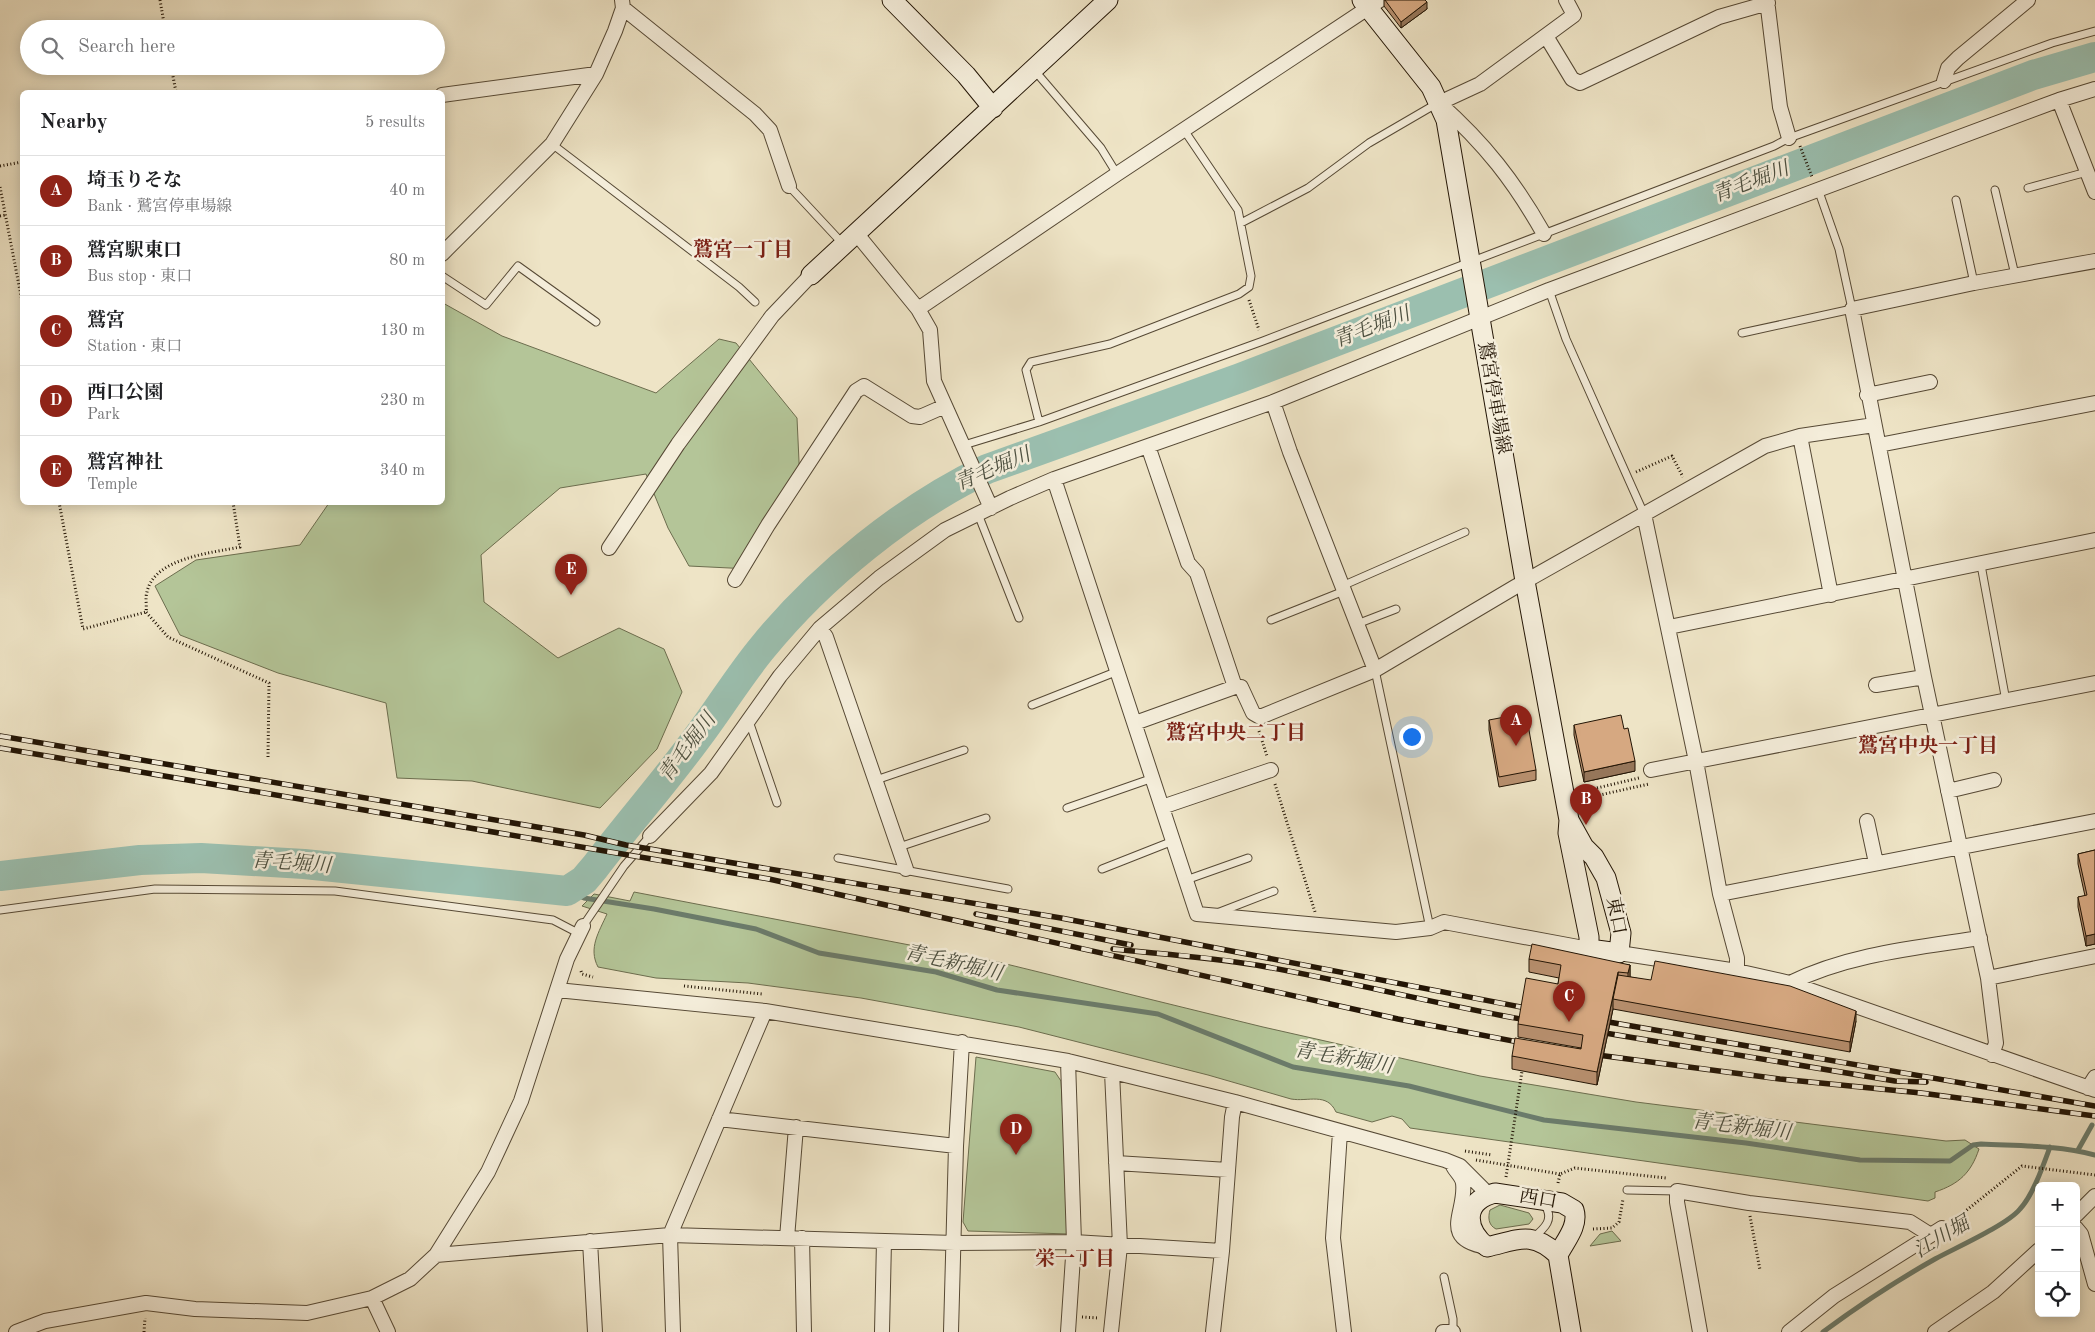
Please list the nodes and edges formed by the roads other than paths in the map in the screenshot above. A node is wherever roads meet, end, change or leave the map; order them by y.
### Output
1 (892, 0) edge
2 (1108, 0) edge
3 (1566, 0) edge
4 (2028, 0) edge
5 (1768, 1) edge
6 (1370, 3) edge
7 (622, 4) edge
8 (2095, 31) edge
9 (1546, 36) junction
10 (1034, 70) junction
11 (596, 74) junction
12 (1944, 81) junction
13 (2095, 89) edge
14 (445, 95) edge
15 (2059, 100) junction
16 (1439, 102) junction
17 (994, 108) junction
18 (1184, 130) junction
19 (1794, 140) junction
20 (552, 144) junction
21 (2087, 172) junction
22 (1117, 174) junction
23 (789, 186) joint
24 (1816, 186) junction
25 (2028, 188) dead end
26 (1995, 190) dead end
27 (2095, 192) edge
28 (1956, 200) dead end
29 (1241, 223) junction
30 (1544, 234) junction
31 (850, 239) junction
32 (445, 251) edge
33 (2095, 261) edge
34 (1470, 265) junction
35 (811, 275) joint
36 (2015, 275) junction
37 (445, 278) edge
38 (1974, 283) junction
39 (1550, 290) junction
40 (755, 302) dead end
41 (918, 309) junction
42 (1852, 309) junction
43 (1478, 314) junction
44 (596, 322) dead end
45 (1742, 333) dead end
46 (1930, 382) dead end
47 (1868, 396) junction
48 (1272, 402) junction
49 (2095, 403) edge
50 (945, 406) junction
51 (1039, 422) junction
52 (1874, 425) junction
53 (1800, 436) junction
54 (1879, 445) junction
55 (1148, 446) junction
56 (965, 448) junction
57 (1054, 479) junction
58 (986, 506) junction
59 (1644, 514) junction
60 (1465, 532) dead end
61 (2095, 540) edge
62 (609, 548) dead end
63 (1981, 565) junction
64 (1906, 579) junction
65 (735, 580) dead end
66 (1525, 581) junction
67 (1343, 589) junction
68 (1831, 595) junction
69 (1396, 609) dead end
70 (1019, 618) dead end
71 (1270, 620) dead end
72 (1358, 624) junction
73 (1668, 627) junction
74 (820, 628) junction
75 (1375, 670) junction
76 (1118, 671) junction
77 (1924, 677) junction
78 (2095, 683) edge
79 (1876, 685) dead end
80 (1235, 687) junction
81 (2006, 701) junction
82 (1032, 705) dead end
83 (1932, 715) junction
84 (747, 722) junction
85 (1135, 723) junction
86 (964, 750) dead end
87 (1696, 761) junction
88 (1271, 770) road end
89 (1652, 777) road end
90 (1152, 778) junction
91 (876, 780) junction
92 (1994, 780) dead end
93 (1948, 791) junction
94 (777, 803) dead end
95 (1162, 807) junction
96 (1067, 808) dead end
97 (986, 818) dead end
98 (1569, 820) junction
99 (1867, 821) dead end
100 (2095, 821) edge
101 (650, 836) joint
102 (1173, 841) junction
103 (900, 847) junction
104 (1960, 847) junction
105 (838, 858) dead end
106 (1248, 858) dead end
107 (1876, 863) junction
108 (906, 869) junction
109 (1102, 869) dead end
110 (1186, 880) junction
111 (1008, 889) dead end
112 (1274, 891) dead end
113 (1720, 894) junction
114 (1614, 907) junction
115 (0, 910) edge
116 (1212, 915) junction
117 (1585, 916) junction
118 (584, 926) junction
119 (1430, 928) junction
120 (1980, 938) junction
121 (1589, 949) junction
122 (1619, 953) junction
123 (2095, 956) edge
124 (1737, 971) junction
125 (1988, 978) junction
126 (1790, 983) junction
127 (556, 990) junction
128 (765, 1011) junction
129 (962, 1042) junction
130 (1992, 1055) junction
131 (1068, 1060) junction
132 (1112, 1072) junction
133 (2093, 1085) edge
134 (1235, 1102) junction
135 (719, 1119) junction
136 (796, 1127) junction
137 (1340, 1132) junction
138 (956, 1146) junction
139 (1450, 1161) junction
140 (1116, 1163) junction
141 (1228, 1170) junction
142 (1677, 1192) junction
143 (1625, 1193) road end
144 (1488, 1194) junction
145 (2095, 1196) edge
146 (1538, 1198) junction
147 (2080, 1211) edge
148 (2084, 1232) edge
149 (670, 1235) junction
150 (787, 1238) junction
151 (802, 1238) junction
152 (1533, 1238) junction
153 (590, 1241) junction
154 (884, 1241) junction
155 (1074, 1242) junction
156 (955, 1243) junction
157 (1120, 1246) junction
158 (1487, 1247) junction
159 (1222, 1251) junction
160 (2035, 1254) edge
161 (436, 1255) junction
162 (1558, 1255) junction
163 (1444, 1277) dead end
164 (2095, 1284) edge
165 (372, 1298) junction
166 (1112, 1326) edge
167 (16, 1332) edge
168 (388, 1332) edge
169 (595, 1332) edge
170 (674, 1332) edge
171 (804, 1332) edge
172 (882, 1332) edge
173 (951, 1332) edge
174 (1068, 1332) edge
175 (1213, 1332) edge
176 (1344, 1332) edge
177 (1443, 1332) edge
178 (1453, 1332) edge
179 (1571, 1332) edge
180 (1700, 1332) edge
181 (1789, 1332) edge
182 (1935, 1332) edge

1 - 17 street
2 - 10 street
3 - 9 street
4 - 12 street
5 - 9 street
5 - 19 street
6 - 16 street, 鷲宮停車場線
6 - 18 street
7 - 11 street
7 - 23 street
8 - 12 lane
9 - 16 street
10 - 17 street
10 - 22 lane
11 - 14 street
11 - 20 street
12 - 19 lane
13 - 15 street
15 - 21 street
15 - 24 street
16 - 29 lane
16 - 30 street
16 - 34 street, 鷲宮停車場線
17 - 31 street
18 - 22 street
18 - 29 lane
19 - 30 lane
20 - 32 street
20 - 40 lane
21 - 25 lane
21 - 27 street
22 - 41 street
23 - 31 lane
24 - 39 street
24 - 42 lane
26 - 36 lane
28 - 38 lane
29 - 51 lane
30 - 34 lane
31 - 35 street
31 - 41 street
33 - 36 street
34 - 43 street, 鷲宮停車場線
34 - 51 lane
35 - 62 street
36 - 38 street
37 - 44 lane
38 - 42 street
39 - 43 street
39 - 59 lane
41 - 50 street
42 - 45 lane
42 - 47 street
43 - 48 street
43 - 66 street, 鷲宮停車場線
46 - 47 street
47 - 52 street
48 - 55 street
48 - 67 street
49 - 54 street
50 - 56 street
50 - 65 street
51 - 56 lane
52 - 53 street
52 - 54 street
53 - 59 street
53 - 68 street
54 - 64 street
55 - 57 street
55 - 80 street
56 - 58 street
57 - 58 street
57 - 76 street
58 - 70 lane
58 - 74 street
59 - 66 street
59 - 73 street
60 - 67 lane
61 - 63 street
63 - 64 street
63 - 81 lane
64 - 68 street
64 - 77 street
66 - 75 street
66 - 98 street, 鷲宮停車場線
67 - 71 lane
67 - 72 street
68 - 73 street
69 - 72 lane
72 - 75 street
73 - 87 street
74 - 84 street
74 - 91 street
75 - 80 street
75 - 119 lane
76 - 82 lane
76 - 85 street
77 - 79 street
77 - 83 street
78 - 81 street
80 - 85 street
81 - 83 street
83 - 87 street
83 - 93 street
84 - 94 lane
84 - 101 street
85 - 90 street
86 - 91 lane
87 - 89 street
87 - 113 street
88 - 95 street
90 - 95 street
90 - 96 lane
91 - 103 street
92 - 93 street
93 - 104 street
95 - 102 street
97 - 103 lane
98 - 114 street, 東口
98 - 117 street, 東口
99 - 107 street
100 - 104 street
101 - 118 lane
102 - 109 lane
102 - 110 street
103 - 108 street
104 - 107 street
104 - 120 street
105 - 108 lane
106 - 110 lane
107 - 113 street
108 - 111 lane
110 - 116 street
112 - 116 lane
113 - 124 street
114 - 117 street
114 - 122 street, 東口
115 - 118 lane
116 - 119 street
117 - 121 street, 東口
118 - 127 street
119 - 121 street
120 - 125 street
120 - 126 street
121 - 122 street, 東口
122 - 124 street
123 - 125 street
124 - 126 street
125 - 130 street
126 - 130 street
127 - 128 street
127 - 161 street
128 - 129 street
128 - 135 street
129 - 131 street
129 - 138 street
130 - 133 street
131 - 132 street
131 - 155 street
132 - 134 street
132 - 140 street
134 - 137 street
134 - 141 street
135 - 136 street
135 - 149 street
136 - 138 street
136 - 150 street
137 - 139 street
137 - 176 street
138 - 156 street
139 - 144 street
139 - 158 street
140 - 141 street
140 - 157 street
141 - 159 street
142 - 143 lane
142 - 180 street
142 - 181 street
144 - 146 street, 西口
144 - 158 street
145 - 147 street
146 - 152 lane
146 - 162 street, 西口
148 - 164 street
149 - 150 street
149 - 153 street
149 - 170 street
150 - 151 street
151 - 154 street
151 - 171 street
152 - 158 street, 西口
152 - 162 street, 西口
153 - 161 street
153 - 169 street
154 - 156 street
154 - 172 street
155 - 156 street
155 - 157 street
155 - 174 street
156 - 173 street
157 - 159 street
157 - 166 street
159 - 175 street
160 - 182 street
161 - 165 street
162 - 179 street
163 - 178 lane
165 - 167 street
165 - 168 street
177 - 178 street

